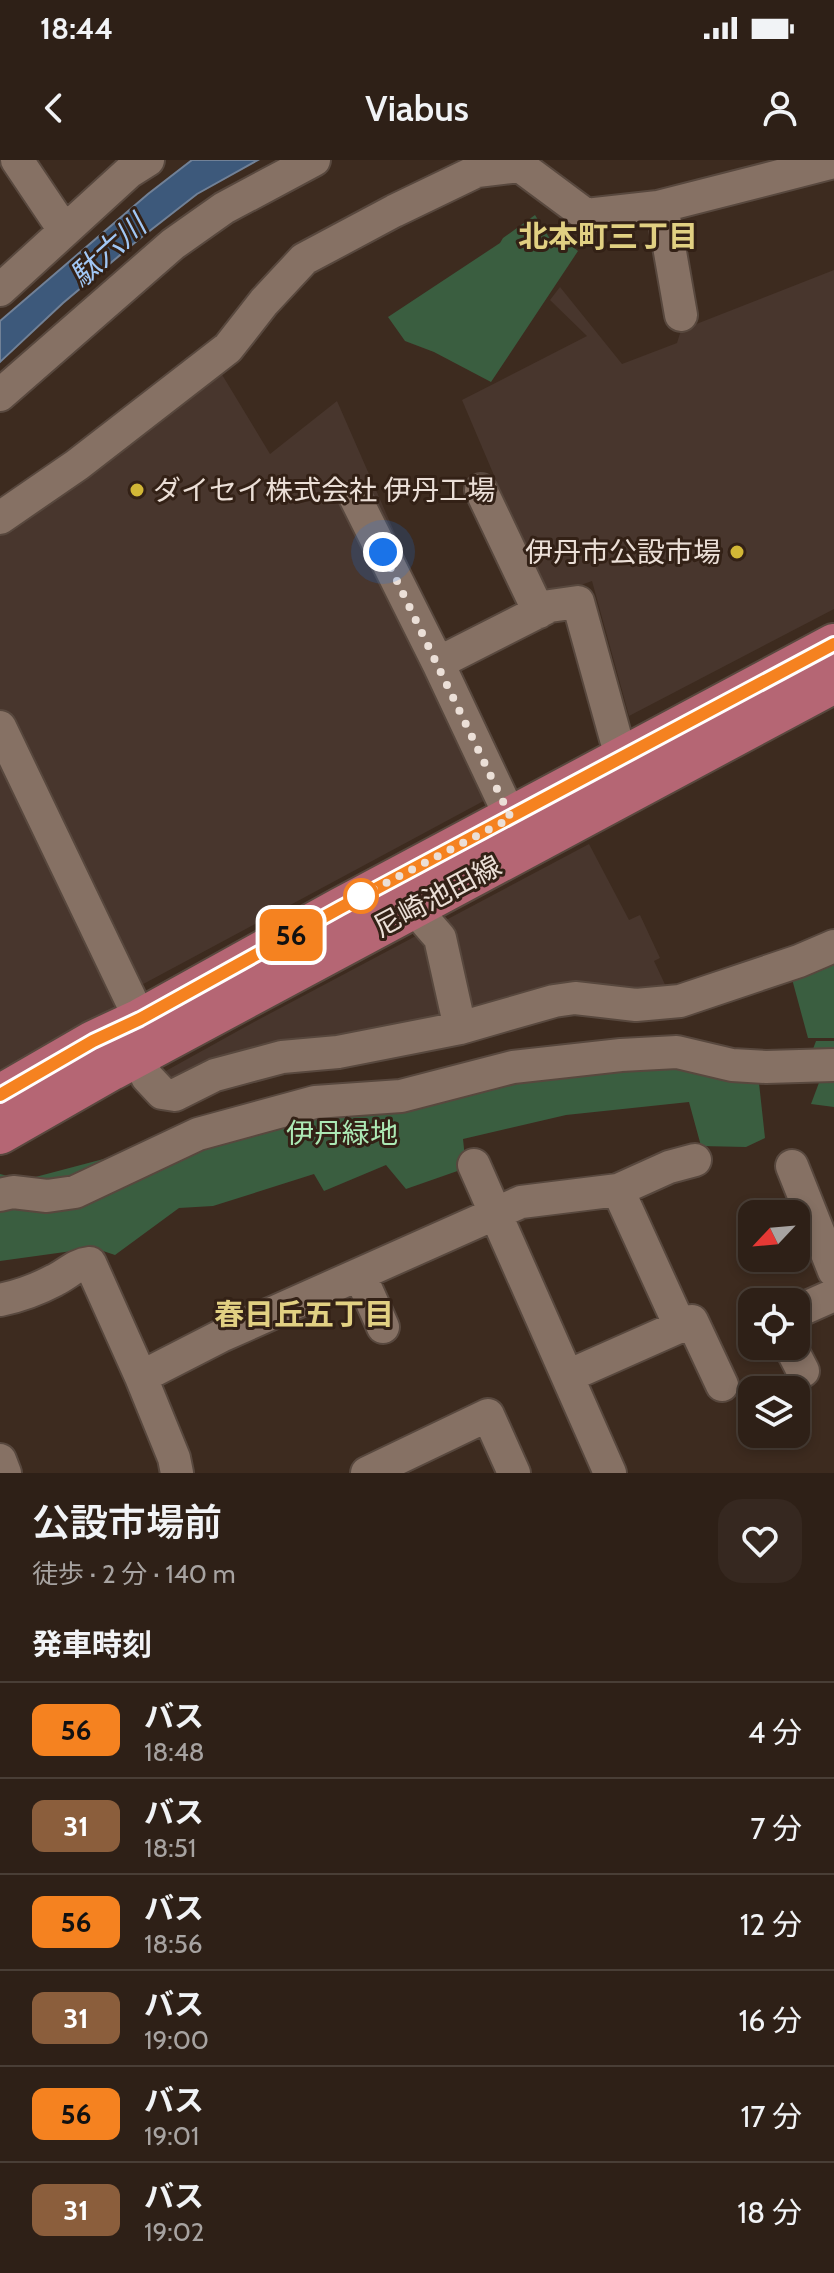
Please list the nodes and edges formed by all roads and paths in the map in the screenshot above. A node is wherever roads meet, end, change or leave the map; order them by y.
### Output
1 (17, 160) edge
2 (314, 160) edge
3 (834, 162) edge
4 (133, 164) edge
5 (662, 206) junction
6 (64, 230) junction
7 (0, 290) edge
8 (681, 315) dead end
9 (0, 395) edge
10 (481, 490) dead end
11 (355, 497) dead end
12 (0, 518) edge
13 (539, 612) junction
14 (834, 644) edge
15 (438, 663) junction
16 (834, 683) edge
17 (0, 727) edge
18 (625, 756) junction
19 (511, 818) junction
20 (414, 908) junction
21 (834, 946) edge
22 (460, 1028) junction
23 (139, 1038) junction
24 (834, 1065) edge
25 (0, 1095) edge
26 (0, 1134) edge
27 (695, 1160) dead end
28 (474, 1165) dead end
29 (793, 1180) dead end
30 (618, 1190) junction
31 (0, 1195) edge
32 (496, 1213) junction
33 (834, 1271) edge
34 (360, 1275) junction
35 (834, 1295) edge
36 (0, 1300) edge
37 (810, 1306) edge
38 (680, 1326) junction
39 (383, 1327) dead end
40 (568, 1376) junction
41 (141, 1377) junction
42 (722, 1385) dead end
43 (0, 1460) edge
44 (5, 1473) edge
45 (177, 1473) edge
46 (367, 1473) edge
47 (514, 1473) edge
48 (610, 1473) edge

1 - 6 street
2 - 9 street
3 - 5 street
4 - 6 street
5 - 8 street
5 - 12 street
6 - 7 street
10 - 13 street
11 - 15 street
13 - 15 street
13 - 18 street
14 - 18 main road, 尼崎池田線
15 - 19 street
16 - 20 main road, 尼崎池田線
17 - 23 street
18 - 19 main road, 尼崎池田線
19 - 23 main road, 尼崎池田線
20 - 22 street
20 - 23 main road, 尼崎池田線
21 - 22 street
22 - 23 street
23 - 25 main road, 尼崎池田線
23 - 26 main road, 尼崎池田線
24 - 31 street
27 - 30 street
28 - 32 street
29 - 33 street
30 - 32 street
30 - 38 street
32 - 34 street
32 - 40 street
34 - 39 street
34 - 41 street
35 - 37 street
36 - 41 street
38 - 40 street
38 - 42 street
40 - 48 street
41 - 45 street
43 - 44 street
46 - 47 street

